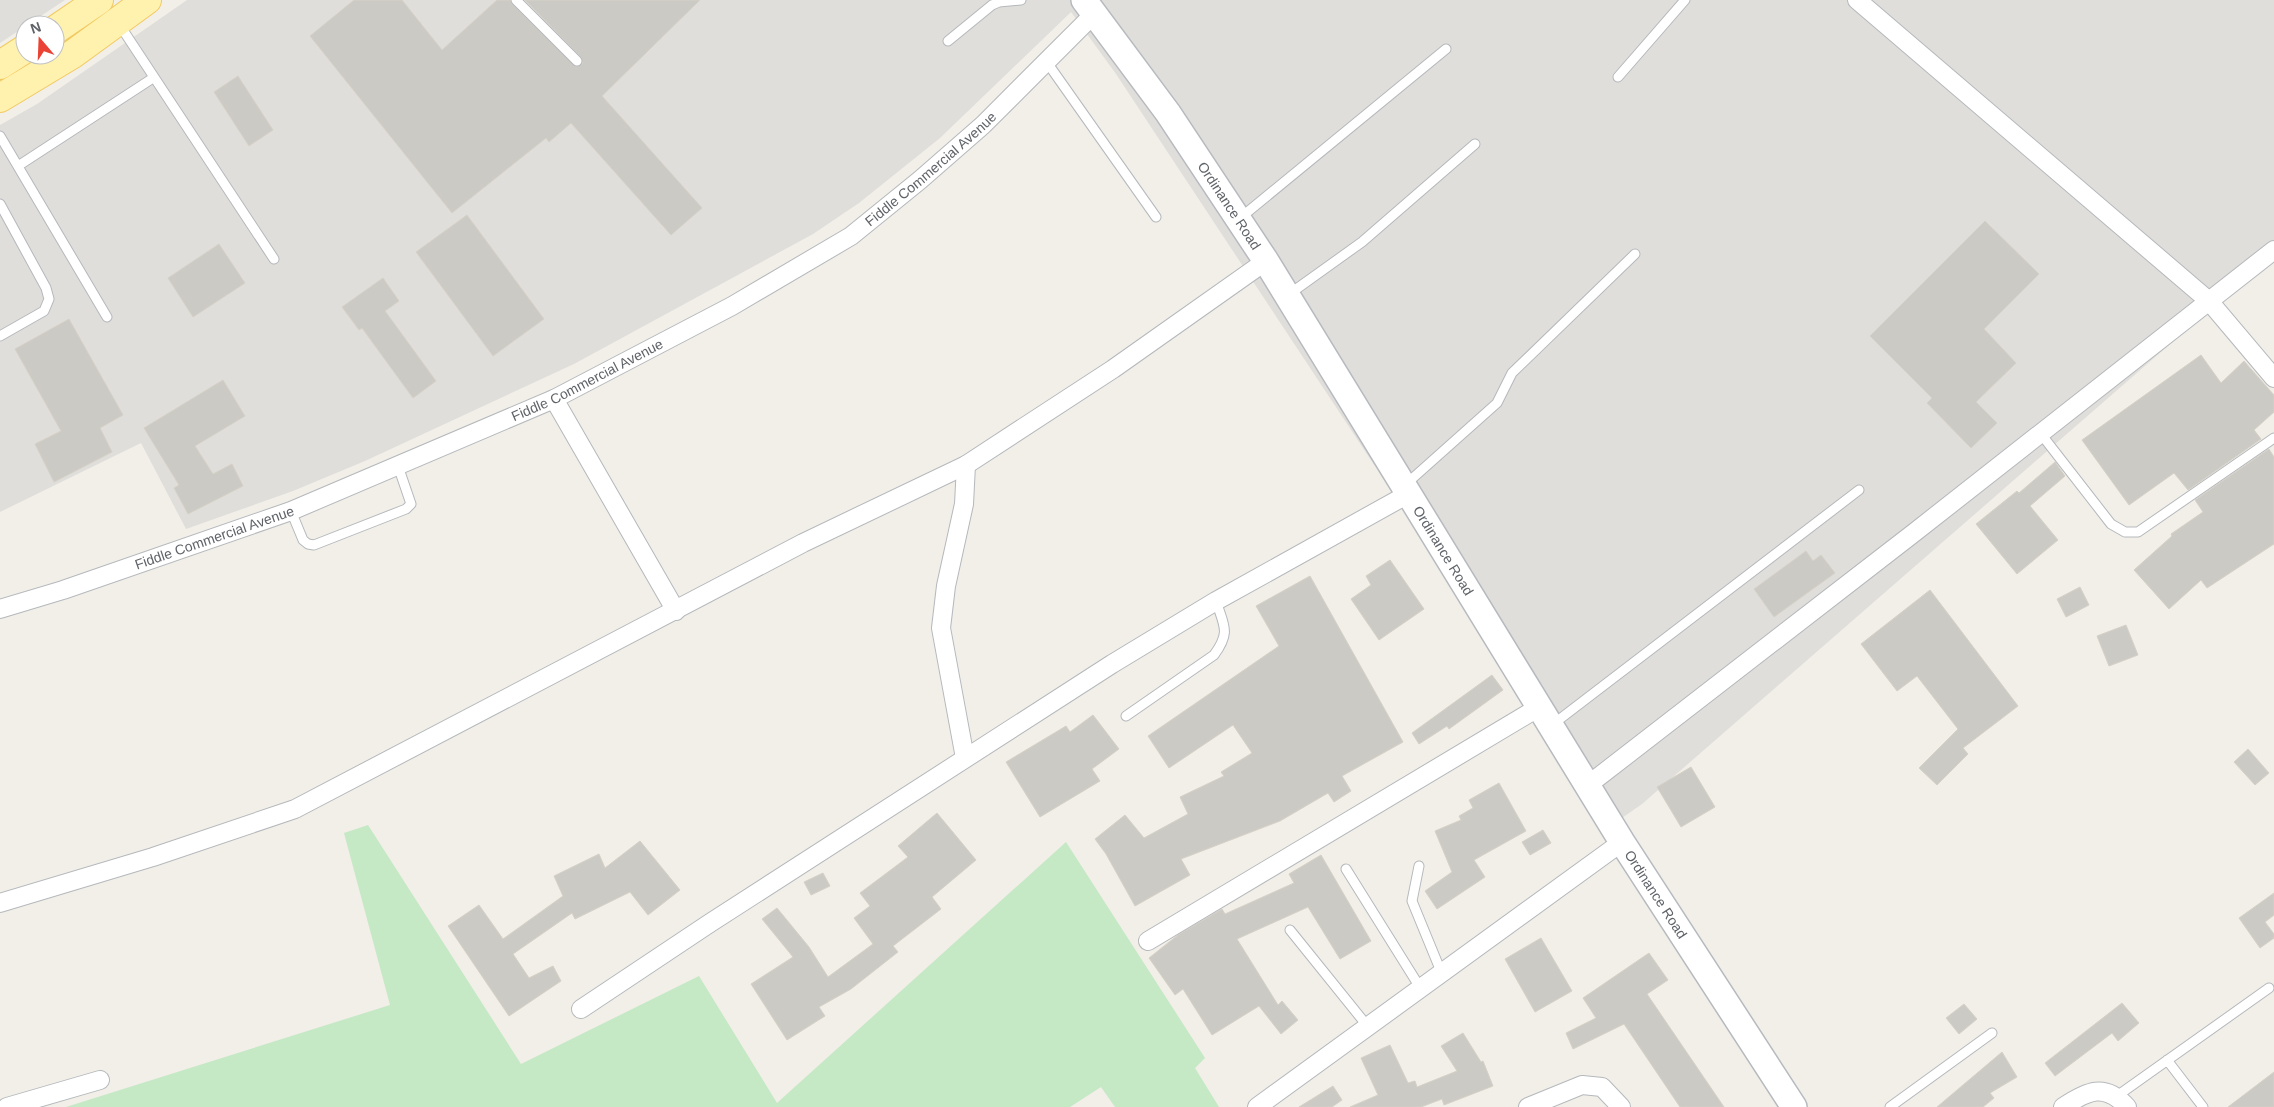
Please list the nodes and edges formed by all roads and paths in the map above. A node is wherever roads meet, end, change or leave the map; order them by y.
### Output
1 (99, 0) edge
2 (147, 0) edge
3 (516, 0) edge
4 (1021, 0) edge
5 (1685, 0) edge
6 (1857, 0) edge
7 (1089, 7) edge
8 (118, 22) junction
9 (65, 23) edge
10 (948, 41) dead end
11 (1446, 49) dead end
12 (15, 55) edge
13 (577, 61) dead end
14 (1046, 61) junction
15 (0, 65) edge
16 (1618, 77) dead end
17 (153, 78) junction
18 (0, 98) edge
19 (0, 136) edge
20 (1475, 144) dead end
21 (18, 166) junction
22 (0, 204) edge
23 (1156, 217) dead end
24 (1239, 219) junction
25 (2274, 250) edge
26 (1635, 254) dead end
27 (274, 259) dead end
28 (1266, 261) junction
29 (1288, 296) junction
30 (2209, 302) junction
31 (107, 317) dead end
32 (0, 336) edge
33 (2274, 378) edge
34 (554, 399) junction
35 (2041, 434) junction
36 (2274, 438) edge
37 (966, 465) junction
38 (398, 466) junction
39 (1408, 489) junction
40 (1859, 490) dead end
41 (291, 511) junction
42 (1216, 601) junction
43 (0, 609) edge
44 (676, 611) junction
45 (1126, 716) dead end
46 (1546, 716) junction
47 (965, 758) junction
48 (1588, 785) junction
49 (1622, 842) junction
50 (1419, 866) dead end
51 (1346, 870) dead end
52 (0, 902) edge
53 (1290, 930) dead end
54 (1148, 941) dead end
55 (1442, 975) junction
56 (2269, 988) dead end
57 (1421, 990) junction
58 (581, 1009) dead end
59 (1369, 1028) junction
60 (1992, 1033) dead end
61 (2167, 1060) junction
62 (100, 1080) dead end
63 (2122, 1101) edge
64 (8, 1107) edge
65 (1257, 1107) edge
66 (1528, 1107) edge
67 (1621, 1107) edge
68 (1794, 1107) edge
69 (1890, 1107) edge
70 (2063, 1107) edge
71 (2203, 1107) edge

1 - 9 main road
2 - 8 main road
3 - 13 lane
4 - 10 lane
5 - 16 lane
6 - 30 street
7 - 14 street, Fiddle Commercial Avenue
7 - 24 street, Ordinance Road
8 - 17 lane
8 - 18 main road
11 - 24 lane
12 - 15 main road
14 - 23 lane
14 - 34 street, Fiddle Commercial Avenue
17 - 21 lane
17 - 27 lane
19 - 21 lane
20 - 29 lane
21 - 31 lane
22 - 32 lane
24 - 28 street, Ordinance Road
25 - 30 street
26 - 39 lane
28 - 29 street, Ordinance Road
28 - 37 street
29 - 39 street, Ordinance Road
30 - 33 street
30 - 35 street
34 - 38 street, Fiddle Commercial Avenue
34 - 44 street
35 - 36 lane
35 - 48 street
37 - 44 street
37 - 47 street
38 - 41 street, Fiddle Commercial Avenue
38 - 41 lane
39 - 42 street
39 - 46 street, Ordinance Road
40 - 46 lane
41 - 43 street, Fiddle Commercial Avenue
42 - 45 lane
42 - 47 street
44 - 52 street
46 - 48 street, Ordinance Road
46 - 54 street
47 - 58 street
48 - 49 street, Ordinance Road
49 - 55 street
49 - 68 street, Ordinance Road
50 - 55 lane
51 - 57 lane
53 - 59 lane
55 - 57 street
56 - 61 lane
57 - 59 street
59 - 65 street
60 - 69 lane
61 - 63 lane
61 - 71 lane
62 - 64 street
63 - 70 street
66 - 67 street

